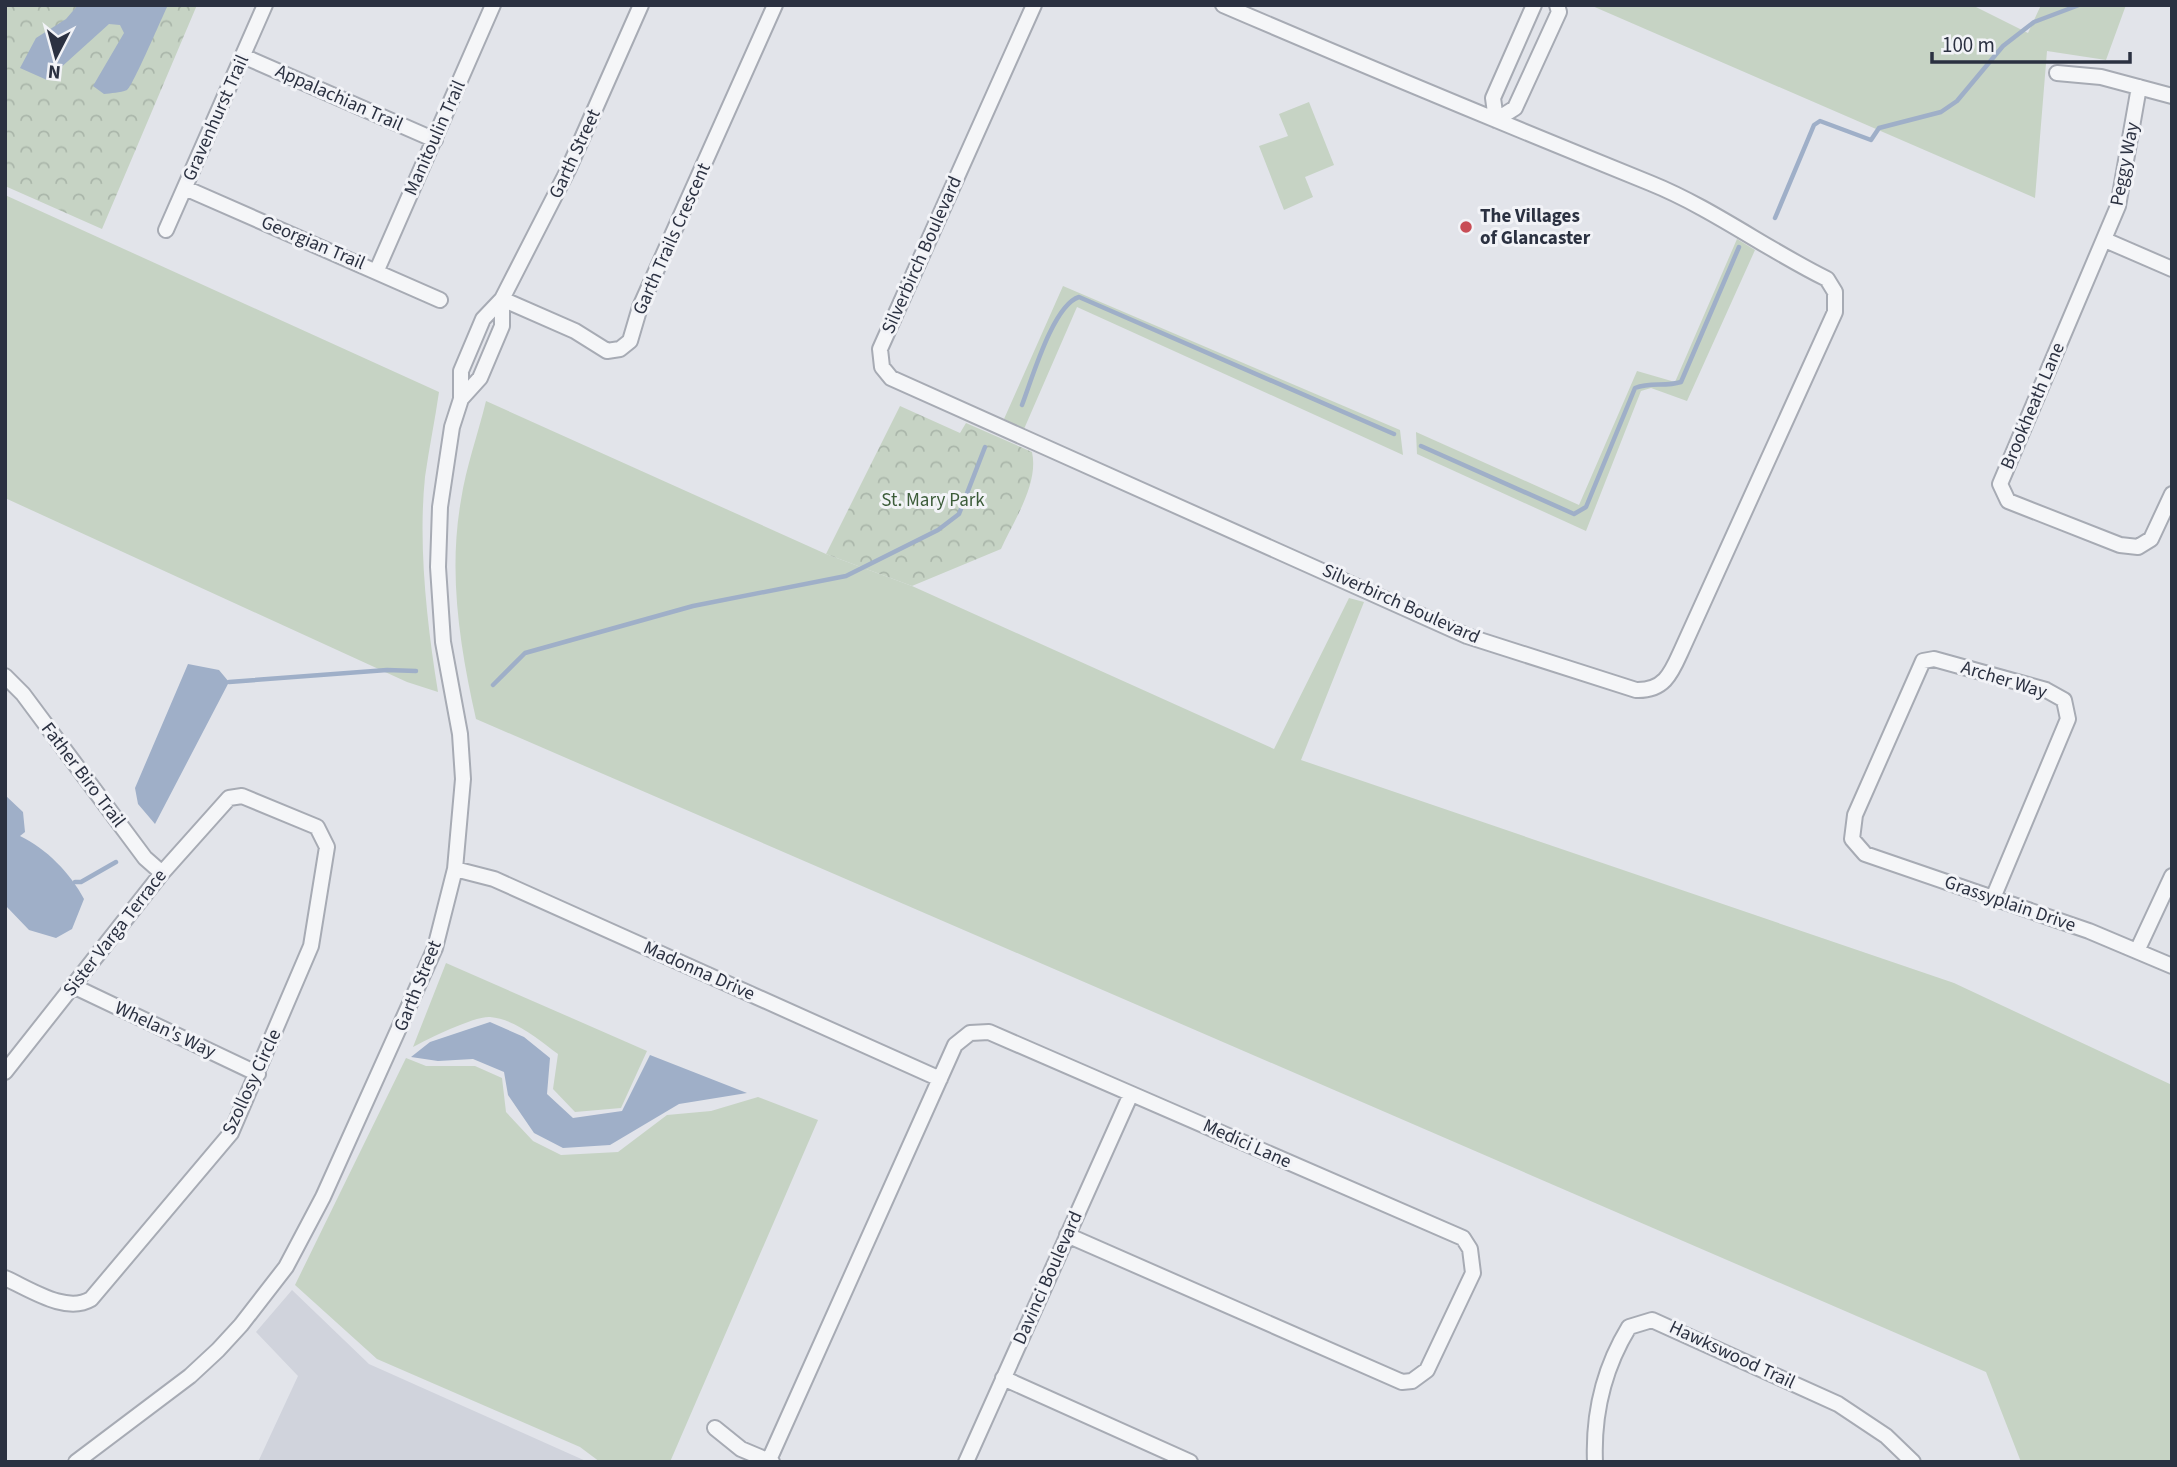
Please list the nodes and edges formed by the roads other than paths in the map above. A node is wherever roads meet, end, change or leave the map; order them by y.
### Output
1 (265, 5) edge
2 (641, 5) edge
3 (775, 5) edge
4 (1034, 5) edge
5 (1223, 5) edge
6 (1534, 5) edge
7 (1557, 5) edge
8 (490, 6) edge
9 (243, 56) junction
10 (2057, 73) dead end
11 (2139, 86) junction
12 (2172, 96) edge
13 (1496, 120) junction
14 (435, 140) junction
15 (185, 188) junction
16 (166, 230) dead end
17 (2105, 240) junction
18 (2172, 269) edge
19 (377, 270) junction
20 (502, 299) junction
21 (440, 300) dead end
22 (461, 399) junction
23 (2172, 494) edge
24 (5, 676) edge
25 (229, 798) joint
26 (1852, 839) joint
27 (455, 869) junction
28 (162, 873) junction
29 (2172, 876) edge
30 (1993, 898) junction
31 (2137, 951) junction
32 (2172, 966) edge
33 (73, 986) junction
34 (5, 1072) edge
35 (258, 1074) junction
36 (940, 1079) junction
37 (1131, 1094) junction
38 (1067, 1235) junction
39 (5, 1278) edge
40 (1003, 1378) junction
41 (715, 1428) dead end
42 (771, 1461) edge
43 (76, 1462) edge
44 (966, 1462) edge
45 (1191, 1462) edge
46 (1595, 1462) edge
47 (1913, 1462) edge

1 - 9 street, Gravenhurst Trail
2 - 20 street, Garth Street
3 - 20 street, Garth Trails Crescent
4 - 13 street, Silverbirch Boulevard
5 - 13 street, Silverbirch Boulevard
6 - 13 street
7 - 13 street
8 - 14 street, Manitoulin Trail
9 - 14 street, Appalachian Trail
9 - 15 street, Gravenhurst Trail
10 - 11 street
11 - 12 street
11 - 17 street, Peggy Way
14 - 19 street, Manitoulin Trail
15 - 16 street, Gravenhurst Trail
15 - 19 street, Georgian Trail
17 - 18 street
17 - 23 street, Brookheath Lane
19 - 21 street, Georgian Trail
20 - 22 street, Garth Street
20 - 22 street, Garth Street
22 - 27 street, Garth Street
24 - 28 street, Father Biro Trail
25 - 28 street, Sister Varga Terrace
25 - 35 street, Szollosy Circle
26 - 30 street, Grassyplain Drive
26 - 30 street, Archer Way
27 - 36 street, Madonna Drive
27 - 43 street, Garth Street
28 - 33 street, Sister Varga Terrace
29 - 31 street
30 - 31 street, Grassyplain Drive
31 - 32 street, Grassyplain Drive
33 - 34 street, Sister Varga Terrace
33 - 35 street, Whelan's Way
35 - 39 street, Szollosy Circle
36 - 37 street, Medici Lane
36 - 42 street, Medici Lane
37 - 38 street, Davinci Boulevard
37 - 38 street, Medici Lane
38 - 40 street, Davinci Boulevard
40 - 44 street, Davinci Boulevard
40 - 45 street
41 - 42 street
46 - 47 street, Hawkswood Trail

